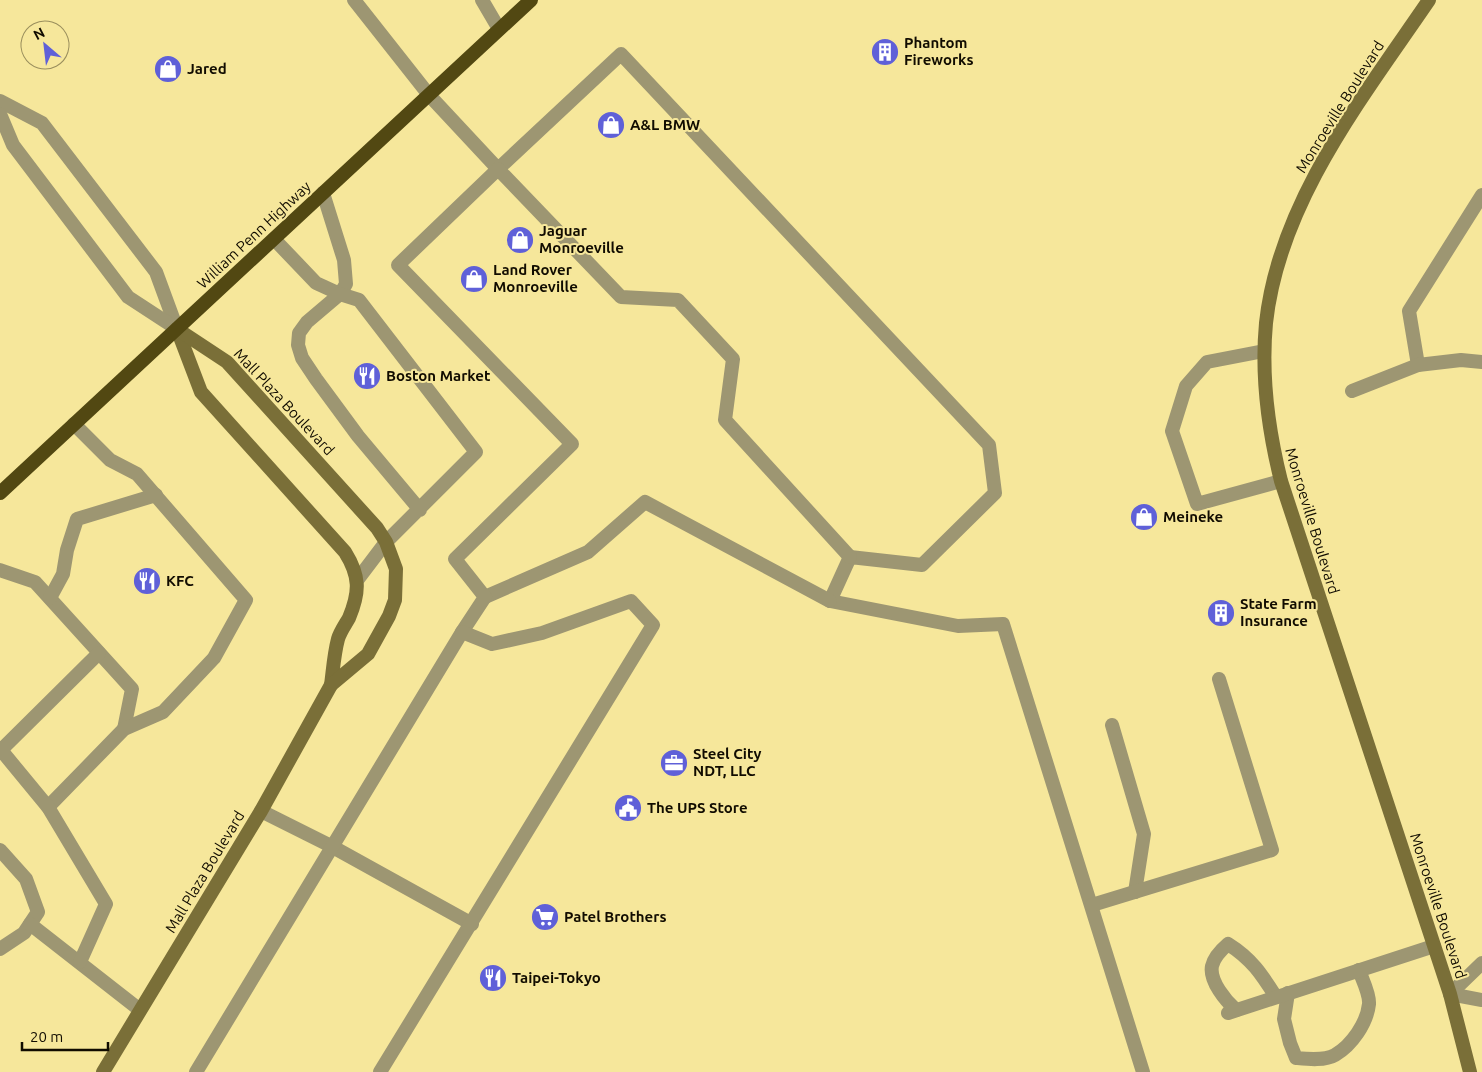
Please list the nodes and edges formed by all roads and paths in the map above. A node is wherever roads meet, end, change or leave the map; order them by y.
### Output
1 (354, 0) edge
2 (482, 0) edge
3 (531, 0) edge
4 (1429, 0) edge
5 (499, 30) junction
6 (429, 95) junction
7 (0, 101) edge
8 (0, 114) edge
9 (498, 169) junction
10 (323, 193) junction
11 (1482, 195) edge
12 (274, 239) junction
13 (340, 294) junction
14 (177, 329) junction
15 (1264, 351) junction
16 (1482, 362) edge
17 (1418, 365) junction
18 (1352, 391) dead end
19 (74, 424) junction
20 (1280, 481) junction
21 (0, 493) edge
22 (156, 495) junction
23 (420, 510) junction
24 (386, 542) junction
25 (850, 557) junction
26 (0, 570) edge
27 (358, 579) junction
28 (485, 597) junction
29 (50, 598) junction
30 (830, 601) junction
31 (462, 632) junction
32 (100, 653) junction
33 (1220, 678) dead end
34 (331, 686) junction
35 (1112, 725) dead end
36 (124, 729) junction
37 (48, 807) junction
38 (261, 811) junction
39 (331, 846) junction
40 (0, 850) edge
41 (1135, 892) junction
42 (1092, 906) junction
43 (30, 924) junction
44 (472, 924) junction
45 (1434, 946) junction
46 (0, 949) edge
47 (80, 962) junction
48 (1482, 963) edge
49 (1360, 970) junction
50 (1450, 994) junction
51 (1282, 995) junction
52 (1482, 1000) edge
53 (140, 1010) junction
54 (103, 1072) edge
55 (196, 1072) edge
56 (380, 1072) edge
57 (1143, 1072) edge
58 (1470, 1072) edge

1 - 6 street
2 - 5 street
3 - 5 highway, William Penn Highway
4 - 15 main road, Monroeville Boulevard
5 - 6 highway, William Penn Highway
6 - 9 street
6 - 10 highway, William Penn Highway
7 - 14 street
8 - 14 street
9 - 25 street
9 - 25 street
9 - 28 street
10 - 12 highway, William Penn Highway
10 - 13 street
11 - 17 street
12 - 13 street
12 - 14 highway, William Penn Highway
13 - 23 street
13 - 23 street
14 - 19 highway, William Penn Highway
14 - 24 main road, Mall Plaza Boulevard
14 - 27 main road
15 - 20 main road, Monroeville Boulevard
15 - 20 street
16 - 17 street
17 - 18 street
19 - 21 highway, William Penn Highway
19 - 22 street
20 - 45 main road, Monroeville Boulevard
22 - 29 street
22 - 36 street
23 - 24 street
24 - 27 street
24 - 34 main road, Mall Plaza Boulevard
25 - 30 street
26 - 29 street
27 - 34 main road, Mall Plaza Boulevard
28 - 30 street
28 - 31 street
29 - 32 street
30 - 42 street
31 - 39 street
31 - 44 street
32 - 36 street
32 - 37 street
33 - 41 street
34 - 38 main road, Mall Plaza Boulevard
35 - 41 street
36 - 37 street
37 - 47 street
38 - 39 street
38 - 53 main road, Mall Plaza Boulevard
39 - 44 street
39 - 55 street
40 - 43 street
41 - 42 street
42 - 57 street
43 - 46 street
43 - 47 street
44 - 56 street
45 - 49 street
45 - 50 main road, Monroeville Boulevard
47 - 53 street
48 - 50 street
49 - 51 street
49 - 51 street
50 - 52 street
50 - 58 main road, Monroeville Boulevard
51 - 51 street
53 - 54 main road, Mall Plaza Boulevard

